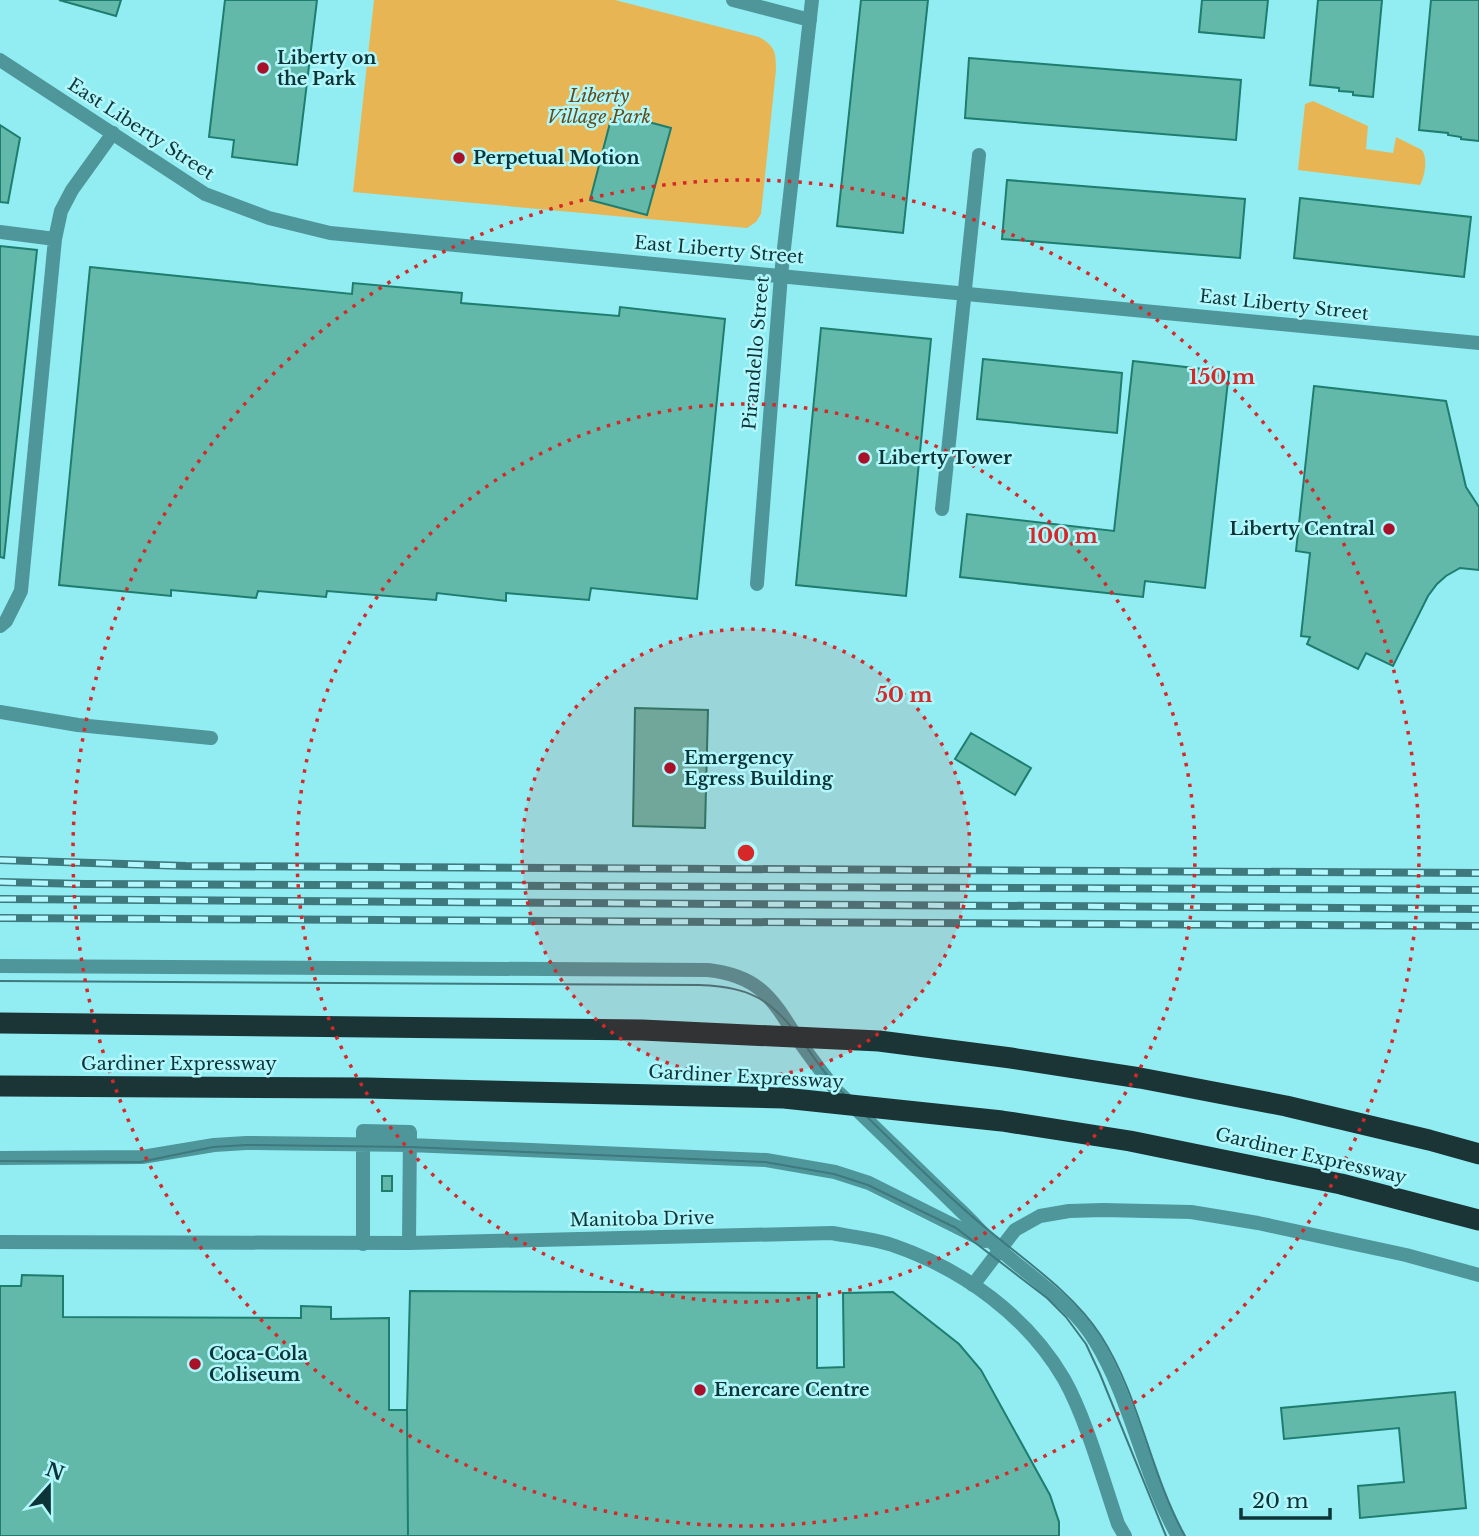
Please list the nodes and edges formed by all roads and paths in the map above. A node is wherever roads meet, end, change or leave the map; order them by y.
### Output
1 (733, 0) edge
2 (812, 0) edge
3 (810, 20) junction
4 (0, 60) edge
5 (113, 133) junction
6 (979, 155) dead end
7 (0, 232) edge
8 (55, 239) junction
9 (781, 275) junction
10 (966, 293) junction
11 (1479, 343) edge
12 (943, 509) dead end
13 (757, 584) dead end
14 (0, 626) edge
15 (0, 712) edge
16 (211, 738) dead end
17 (0, 966) edge
18 (0, 1023) edge
19 (0, 1086) edge
20 (363, 1145) junction
21 (410, 1146) junction
22 (1479, 1154) edge
23 (0, 1158) edge
24 (1479, 1220) edge
25 (0, 1242) edge
26 (409, 1243) junction
27 (363, 1244) junction
28 (998, 1249) junction
29 (1479, 1275) edge
30 (973, 1285) junction
31 (1125, 1536) edge
32 (1178, 1536) edge

1 - 3 street
2 - 3 street, Pirandello Street
3 - 9 street, Pirandello Street
4 - 5 street, East Liberty Street
5 - 8 street
5 - 9 street, East Liberty Street
6 - 10 street
7 - 8 street
8 - 14 street
9 - 10 street, East Liberty Street
9 - 13 street, Pirandello Street
10 - 11 street, East Liberty Street
10 - 12 street
15 - 16 street
17 - 28 street
18 - 22 highway, bridge
19 - 24 highway, Gardiner Expressway, bridge
20 - 21 street
20 - 23 street
20 - 27 street
21 - 26 street
21 - 28 street
25 - 27 street, Manitoba Drive
26 - 27 street, Manitoba Drive
26 - 30 street, Manitoba Drive
28 - 29 street
28 - 30 street
28 - 32 street
30 - 31 street, Manitoba Drive

